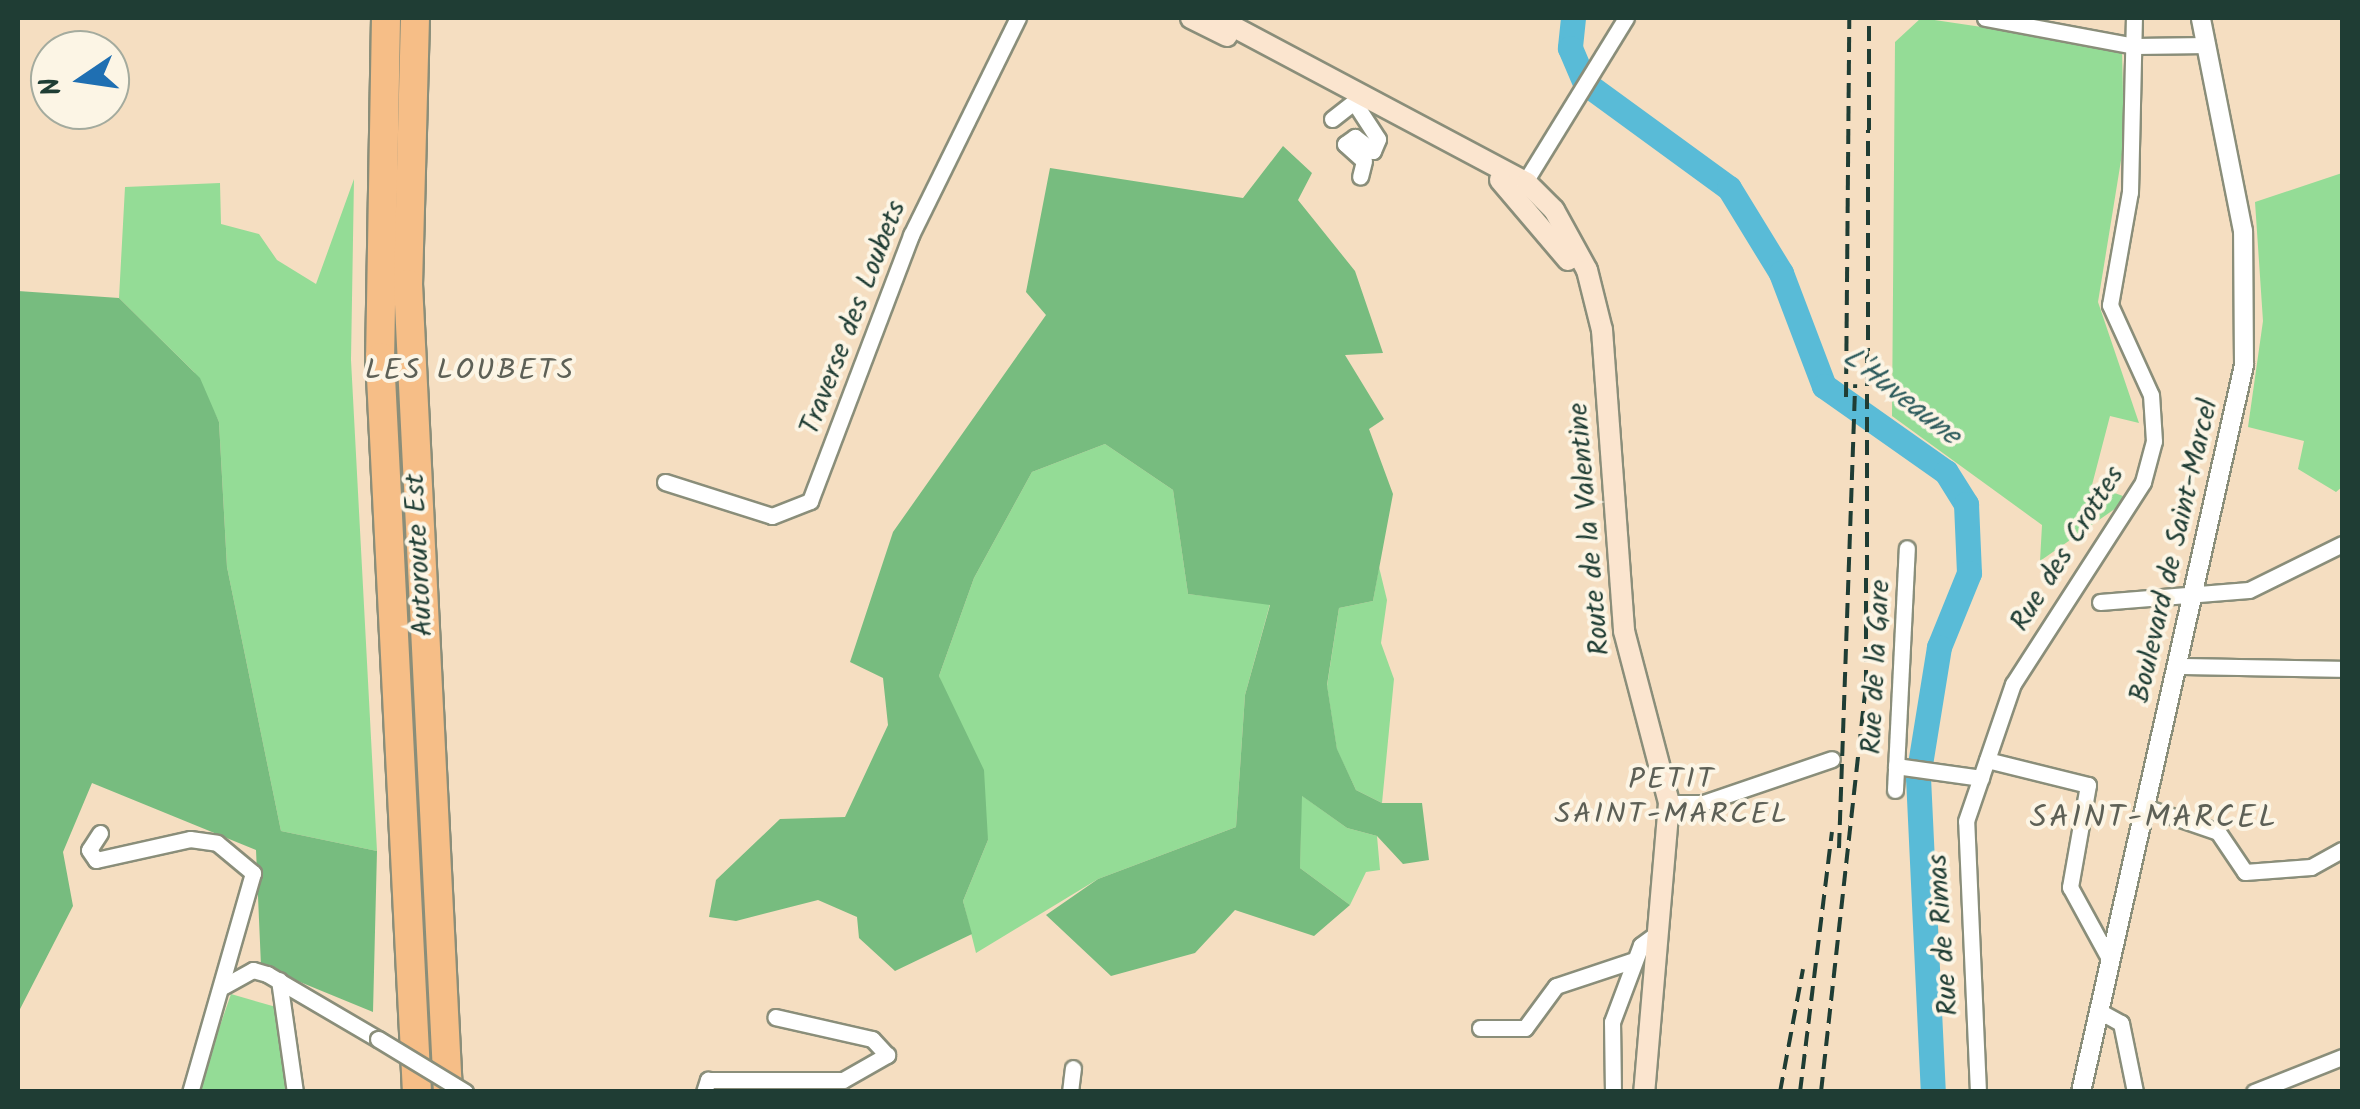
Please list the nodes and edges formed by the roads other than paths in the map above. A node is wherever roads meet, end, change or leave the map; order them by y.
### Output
1 (386, 18) edge
2 (415, 18) edge
3 (1018, 18) edge
4 (1190, 18) edge
5 (1217, 18) edge
6 (1626, 18) edge
7 (1985, 18) edge
8 (2134, 18) edge
9 (2201, 18) edge
10 (2207, 45) junction
11 (2135, 46) junction
12 (1354, 102) junction
13 (1386, 104) junction
14 (1332, 119) dead end
15 (1412, 126) junction
16 (1360, 177) dead end
17 (1522, 188) junction
18 (665, 482) dead end
19 (2342, 544) edge
20 (1907, 548) dead end
21 (2194, 591) junction
22 (2100, 602) dead end
23 (2177, 666) junction
24 (2342, 669) edge
25 (1832, 759) dead end
26 (1987, 760) junction
27 (1900, 767) junction
28 (1981, 778) junction
29 (1895, 790) dead end
30 (1668, 803) junction
31 (2145, 807) junction
32 (100, 833) dead end
33 (2342, 850) edge
34 (1659, 932) junction
35 (1634, 960) junction
36 (2110, 960) junction
37 (279, 980) junction
38 (224, 986) junction
39 (2099, 1011) junction
40 (775, 1017) dead end
41 (1480, 1028) dead end
42 (2342, 1057) edge
43 (1073, 1068) dead end
44 (190, 1092) edge
45 (295, 1092) edge
46 (417, 1092) edge
47 (448, 1092) edge
48 (465, 1092) edge
49 (704, 1092) edge
50 (1070, 1092) edge
51 (1612, 1092) edge
52 (1644, 1092) edge
53 (1978, 1092) edge
54 (2081, 1092) edge
55 (2135, 1092) edge
56 (2254, 1092) edge

1 - 46 highway, Autoroute Est
2 - 47 highway, Autoroute Est
3 - 18 street, Traverse des Loubets
4 - 12 main road, Route de la Valentine
5 - 13 main road, Route de la Valentine
6 - 17 street
7 - 11 street
8 - 11 street, Rue des Crottes
9 - 10 street, Boulevard de Saint-Marcel
10 - 11 street
10 - 21 street, Boulevard de Saint-Marcel
11 - 26 street, Rue des Crottes
12 - 13 main road
12 - 14 street
12 - 15 main road, Route de la Valentine
12 - 16 street
13 - 15 main road, Route de la Valentine
15 - 17 main road, Route de la Valentine
17 - 30 main road, Route de la Valentine
19 - 21 street
20 - 27 street, Rue de la Gare
21 - 22 street
21 - 23 street, Boulevard de Saint-Marcel
23 - 24 street
23 - 31 street, Boulevard de Saint-Marcel
25 - 30 street
26 - 28 street, Rue des Crottes
26 - 36 street
27 - 28 street
27 - 29 street, Rue de la Gare
28 - 53 street, Rue de Rimas
30 - 34 main road, Route de la Valentine
31 - 33 street
31 - 36 street, Boulevard de Saint-Marcel
32 - 38 street
34 - 35 street
34 - 52 main road, Route de la Valentine
35 - 41 street
35 - 51 street
36 - 39 street, Boulevard de Saint-Marcel
37 - 38 street
37 - 45 street
37 - 48 street, bridge
38 - 44 street
39 - 54 street, Boulevard de Saint-Marcel
39 - 55 street
40 - 49 street
42 - 56 street
43 - 50 street

